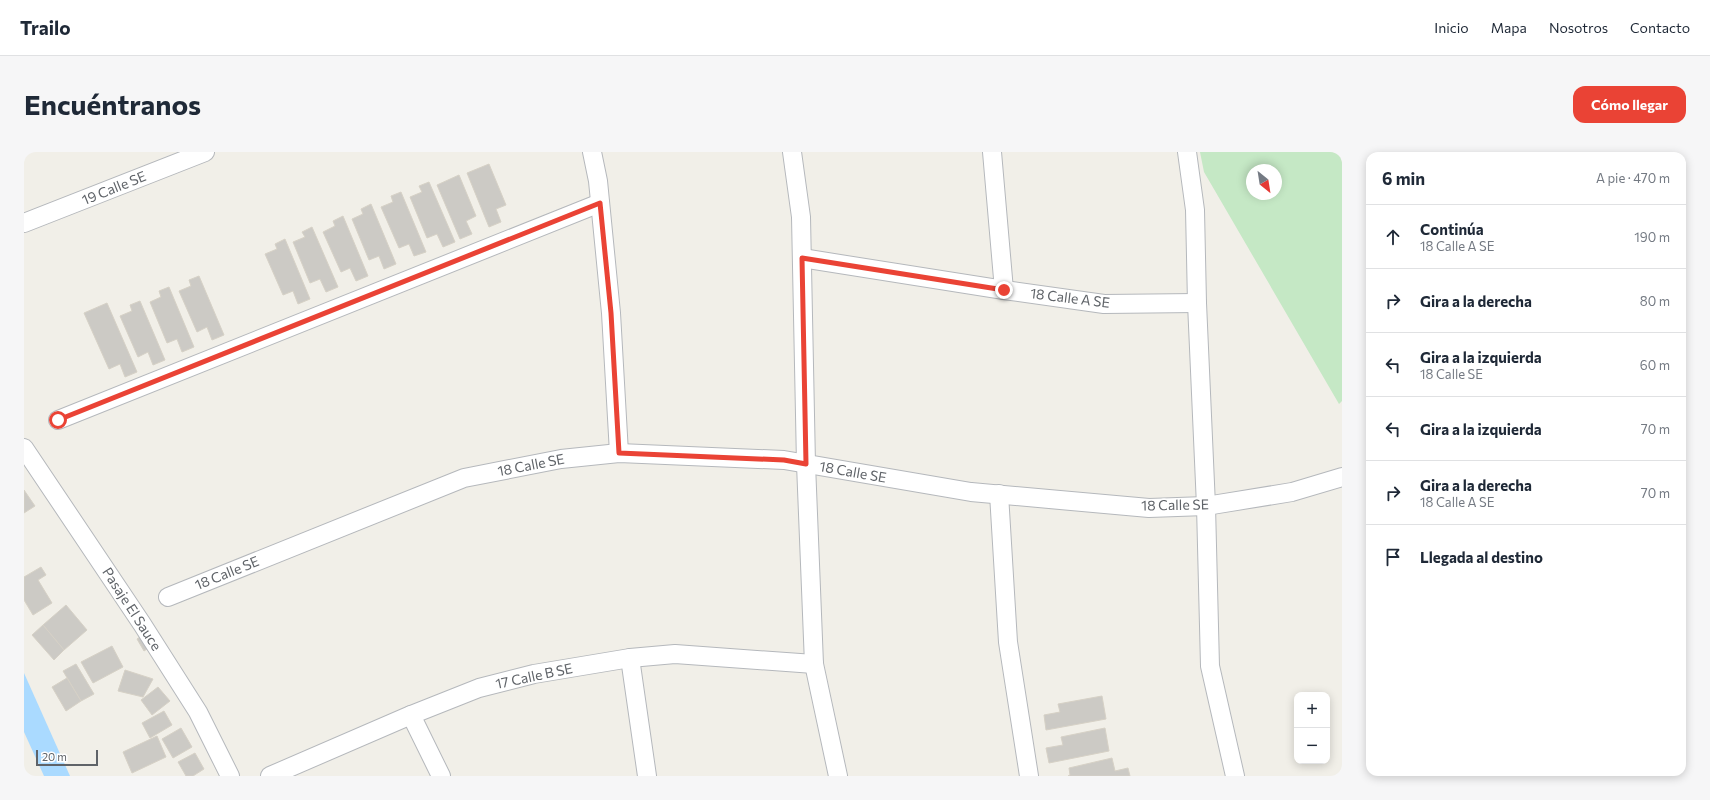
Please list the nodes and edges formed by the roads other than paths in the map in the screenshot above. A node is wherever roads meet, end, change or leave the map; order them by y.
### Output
1 (205, 152) edge
2 (592, 152) edge
3 (792, 152) edge
4 (992, 152) edge
5 (1187, 152) edge
6 (600, 203) junction
7 (24, 224) edge
8 (802, 258) junction
9 (1004, 290) junction
10 (1197, 303) junction
11 (58, 420) dead end
12 (24, 448) edge
13 (619, 453) junction
14 (806, 464) junction
15 (1342, 478) edge
16 (999, 494) junction
17 (1206, 506) junction
18 (168, 596) dead end
19 (630, 658) junction
20 (814, 664) junction
21 (411, 715) junction
22 (230, 776) edge
23 (270, 776) edge
24 (441, 776) edge
25 (647, 776) edge
26 (838, 776) edge
27 (1029, 776) edge
28 (1235, 776) edge

1 - 7 street, 19 Calle SE
2 - 6 street
3 - 8 street
4 - 9 street
5 - 10 street
6 - 11 street
6 - 13 street
8 - 9 street, 18 Calle A SE
8 - 14 street
9 - 10 street, 18 Calle A SE
10 - 17 street
12 - 22 street, Pasaje El Sauce
13 - 14 street, 18 Calle SE
13 - 18 street, 18 Calle SE
14 - 16 street, 18 Calle SE
14 - 20 street
15 - 17 street, 18 Calle SE
16 - 17 street, 18 Calle SE
16 - 27 street
17 - 28 street
19 - 20 street, 17 Calle B SE
19 - 21 street, 17 Calle B SE
19 - 25 street
20 - 26 street
21 - 23 street, 17 Calle B SE
21 - 24 street

